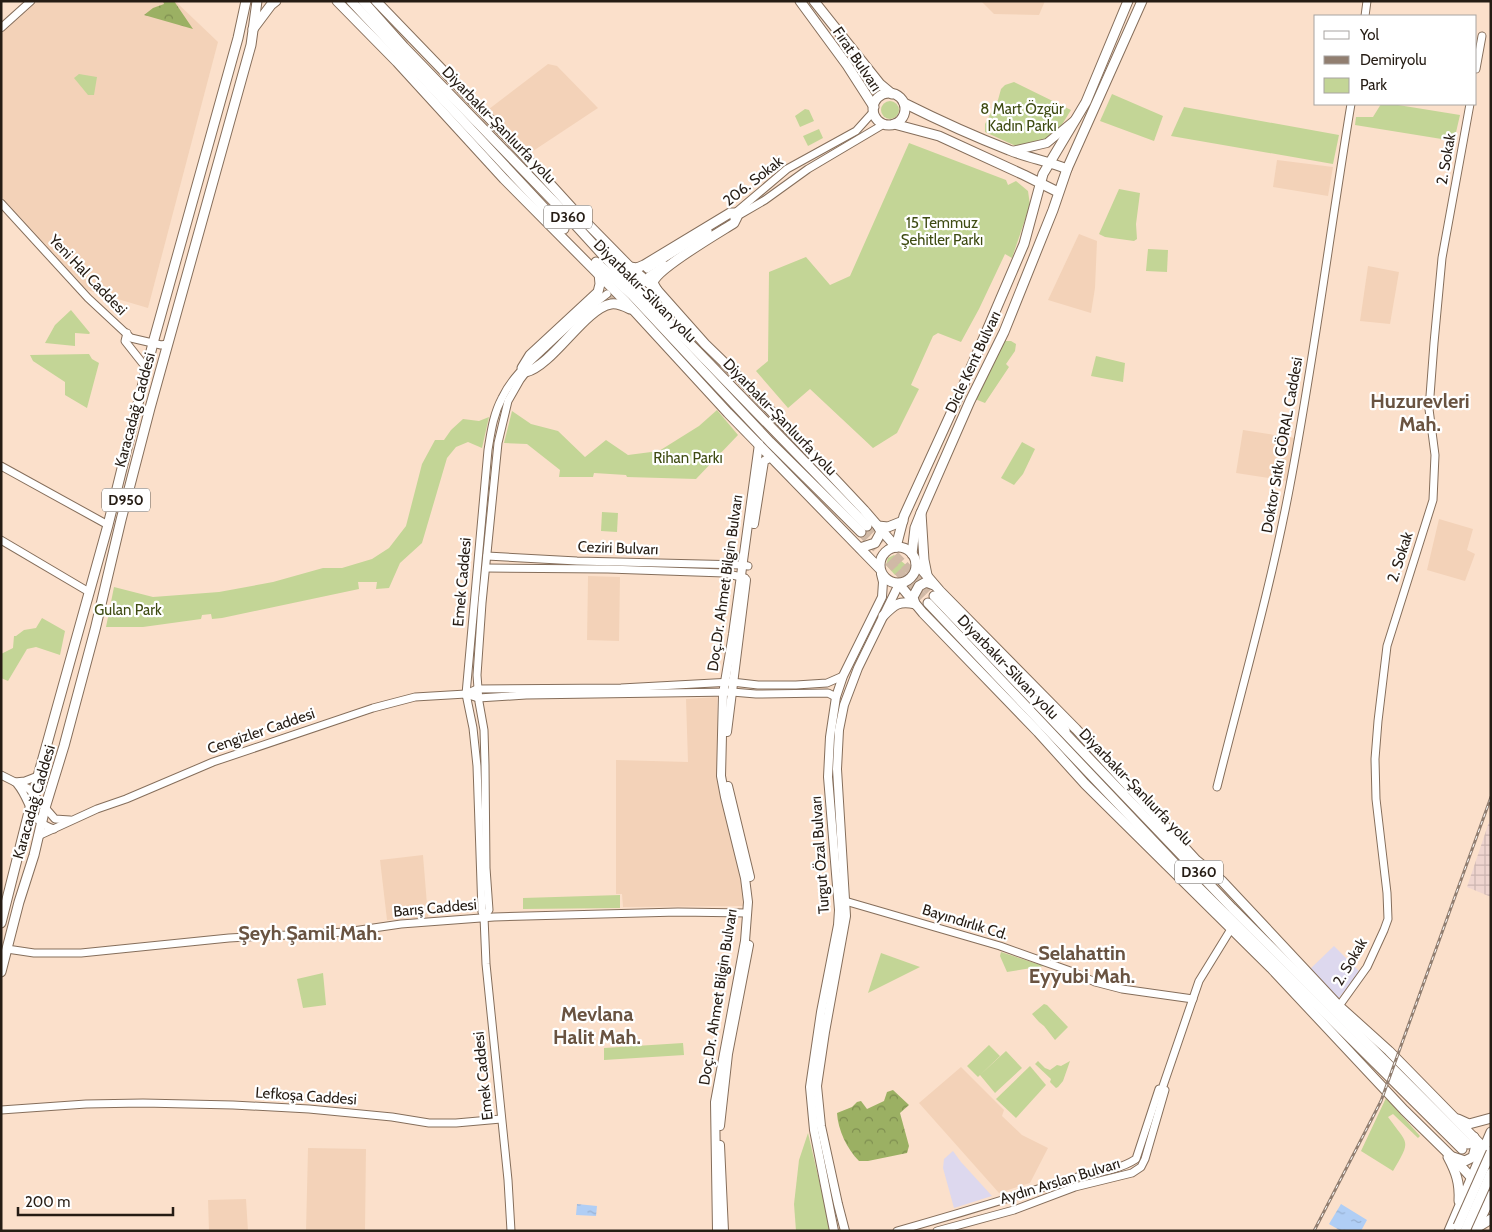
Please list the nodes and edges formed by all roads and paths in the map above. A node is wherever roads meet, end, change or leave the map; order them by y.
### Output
1 (31, 1) edge
2 (241, 1) edge
3 (246, 1) edge
4 (257, 1) edge
5 (276, 1) edge
6 (337, 1) edge
7 (351, 1) edge
8 (363, 1) edge
9 (376, 1) edge
10 (800, 1) edge
11 (814, 1) edge
12 (1128, 1) edge
13 (1142, 1) edge
14 (1367, 1) edge
15 (1365, 15) edge
16 (242, 16) junction
17 (1, 28) edge
18 (253, 29) junction
19 (1482, 36) dead end
20 (1477, 64) edge
21 (892, 94) junction
22 (904, 103) junction
23 (1351, 105) edge
24 (1470, 105) edge
25 (466, 109) junction
26 (874, 109) junction
27 (1077, 118) junction
28 (884, 124) junction
29 (894, 124) junction
30 (478, 139) junction
31 (1010, 151) junction
32 (1051, 162) junction
33 (1067, 168) junction
34 (543, 176) junction
35 (1040, 184) junction
36 (1058, 192) junction
37 (1, 202) edge
38 (532, 206) junction
39 (736, 215) junction
40 (630, 268) junction
41 (648, 272) tunnel mouth
42 (599, 273) junction
43 (657, 290) junction
44 (608, 295) tunnel mouth
45 (635, 312) junction
46 (160, 324) junction
47 (127, 333) junction
48 (170, 333) junction
49 (153, 343) junction
50 (167, 344) junction
51 (705, 344) junction
52 (679, 360) junction
53 (147, 366) junction
54 (524, 370) junction
55 (751, 420) junction
56 (774, 431) junction
57 (759, 444) junction
58 (771, 457) junction
59 (1, 466) edge
60 (921, 513) junction
61 (903, 521) junction
62 (108, 525) junction
63 (878, 526) junction
64 (864, 529) joint
65 (1, 540) edge
66 (896, 547) junction
67 (860, 548) junction
68 (487, 556) junction
69 (914, 559) junction
70 (745, 566) junction
71 (486, 568) junction
72 (880, 571) junction
73 (927, 575) junction
74 (743, 578) junction
75 (899, 584) junction
76 (934, 585) junction
77 (89, 592) junction
78 (931, 600) joint
79 (915, 604) junction
80 (883, 616) junction
81 (843, 676) junction
82 (729, 682) junction
83 (477, 688) junction
84 (732, 692) junction
85 (466, 694) junction
86 (723, 694) junction
87 (478, 698) junction
88 (836, 698) junction
89 (1049, 702) junction
90 (1073, 741) junction
91 (1062, 744) junction
92 (1, 775) edge
93 (38, 776) junction
94 (15, 782) junction
95 (1111, 782) junction
96 (1217, 787) dead end
97 (1133, 791) junction
98 (34, 794) junction
99 (45, 808) junction
100 (30, 809) junction
101 (1110, 809) junction
102 (72, 820) junction
103 (41, 823) junction
104 (54, 829) junction
105 (38, 836) junction
106 (845, 901) junction
107 (747, 913) junction
108 (484, 918) junction
109 (1, 923) edge
110 (1233, 926) junction
111 (1257, 932) junction
112 (1284, 946) junction
113 (7, 949) junction
114 (1, 972) edge
115 (1298, 997) junction
116 (1193, 999) junction
117 (1340, 1006) junction
118 (1329, 1019) junction
119 (1162, 1089) junction
120 (1, 1110) edge
121 (1448, 1112) junction
122 (1491, 1118) edge
123 (502, 1119) junction
124 (1491, 1132) edge
125 (1468, 1144) junction
126 (1489, 1151) edge
127 (1447, 1153) junction
128 (1491, 1173) edge
129 (1472, 1178) junction
130 (1491, 1198) edge
131 (1456, 1214) junction
132 (1491, 1219) edge
133 (1460, 1229) edge
134 (1476, 1230) edge
135 (511, 1231) edge
136 (717, 1231) edge
137 (724, 1231) edge
138 (834, 1231) edge
139 (845, 1231) edge
140 (897, 1231) edge
141 (936, 1231) edge
142 (1449, 1231) edge

1 - 17 street
2 - 16 street
3 - 16 main road, Karacadağ Caddesi / D950
4 - 18 main road, Karacadağ Caddesi / D950
5 - 18 main road
6 - 38 main road
7 - 30 main road, Diyarbakır-Silvan yolu / D360
8 - 25 main road, Diyarbakır-Şanlıurfa yolu / D360
9 - 34 main road
10 - 26 main road, Fırat Bulvarı
11 - 21 main road, Fırat Bulvarı
12 - 27 main road, Dicle Kent Bulvarı
13 - 33 main road, Dicle Kent Bulvarı
14 - 15 street
16 - 46 main road, Karacadağ Caddesi / D950
18 - 48 main road, Karacadağ Caddesi / D950
19 - 20 street
21 - 22 main road
21 - 26 main road
22 - 29 main road
22 - 31 main road
23 - 96 street, Doktor Sıtkı GÖRAL Caddesi
24 - 117 street, 2. Sokak
25 - 34 main road
25 - 56 main road, Diyarbakır-Şanlıurfa yolu / D360
26 - 28 main road
26 - 39 street, 206. Sokak
27 - 31 main road
27 - 32 main road, Dicle Kent Bulvarı
28 - 29 main road
28 - 39 street, 206. Sokak
29 - 35 main road
30 - 38 main road
30 - 55 main road, Diyarbakır-Silvan yolu / D360
31 - 32 main road
32 - 33 main road
32 - 35 main road, Dicle Kent Bulvarı
33 - 36 main road, Dicle Kent Bulvarı
34 - 40 main road
35 - 36 main road
35 - 61 main road, Dicle Kent Bulvarı
36 - 60 main road, Dicle Kent Bulvarı
37 - 47 street, Yeni Hal Caddesi
38 - 42 main road
39 - 40 main road
39 - 41 street, 206. Sokak
39 - 43 main road
40 - 43 main road
42 - 45 main road
42 - 54 main road
43 - 51 main road
44 - 54 street, Emek Caddesi
45 - 52 main road
45 - 54 main road
46 - 48 main road
46 - 49 main road, Karacadağ Caddesi / D950
47 - 49 street, Yeni Hal Caddesi
47 - 53 street
48 - 50 main road, Karacadağ Caddesi / D950
49 - 50 street, Yeni Hal Caddesi
49 - 53 main road, Karacadağ Caddesi / D950
50 - 99 main road, Karacadağ Caddesi / D950
51 - 56 main road
51 - 63 main road
52 - 55 main road
52 - 57 main road
53 - 62 main road, Karacadağ Caddesi / D950
54 - 68 street, Emek Caddesi
54 - 85 street, Emek Caddesi
55 - 64 main road, Diyarbakır-Silvan yolu / D360
56 - 64 main road, Diyarbakır-Şanlıurfa yolu / D360
57 - 58 main road
57 - 70 main road, Doç.Dr. Ahmet Bilgin Bulvarı
58 - 67 main road
58 - 70 main road, Doç.Dr. Ahmet Bilgin Bulvarı
59 - 62 street
60 - 69 main road, Dicle Kent Bulvarı
60 - 73 main road
61 - 63 main road
61 - 66 main road, Dicle Kent Bulvarı
62 - 77 main road, Karacadağ Caddesi / D950
63 - 66 main road
63 - 67 main road
65 - 77 street
66 - 69 main road
66 - 72 main road
67 - 72 main road
68 - 70 street, Ceziri Bulvarı
68 - 71 street, Emek Caddesi
69 - 73 main road
69 - 75 main road
70 - 74 main road, Doç.Dr. Ahmet Bilgin Bulvarı
71 - 74 street, Ceziri Bulvarı
71 - 83 street, Emek Caddesi
72 - 75 main road
72 - 81 main road, Turgut Özal Bulvarı
73 - 76 main road
74 - 82 main road, Doç.Dr. Ahmet Bilgin Bulvarı
75 - 79 main road
75 - 80 main road, Turgut Özal Bulvarı
76 - 79 main road
76 - 89 main road
77 - 93 main road, Karacadağ Caddesi / D950
78 - 90 main road, Diyarbakır-Şanlıurfa yolu / D360
78 - 91 main road, Diyarbakır-Silvan yolu / D360
79 - 80 main road
79 - 101 main road
80 - 106 main road, Turgut Özal Bulvarı
81 - 82 street, Cengizler Caddesi
81 - 88 main road, Turgut Özal Bulvarı
82 - 83 street, Cengizler Caddesi
82 - 84 main road, Doç.Dr. Ahmet Bilgin Bulvarı
82 - 86 main road, Doç.Dr. Ahmet Bilgin Bulvarı
83 - 85 street, Cengizler Caddesi
83 - 87 street, Emek Caddesi
84 - 86 street, Cengizler Caddesi
84 - 88 street, Cengizler Caddesi
84 - 137 main road, Doç.Dr. Ahmet Bilgin Bulvarı
85 - 87 street, Cengizler Caddesi
85 - 102 street, Cengizler Caddesi
85 - 108 street, Emek Caddesi
86 - 87 street, Cengizler Caddesi
86 - 107 main road, Doç.Dr. Ahmet Bilgin Bulvarı
87 - 108 street, Emek Caddesi
88 - 138 main road, Turgut Özal Bulvarı
89 - 90 street
89 - 97 main road
90 - 95 main road, Diyarbakır-Şanlıurfa yolu / D360
91 - 101 main road
91 - 110 main road, Diyarbakır-Silvan yolu / D360
92 - 94 street
93 - 94 street
93 - 98 main road, Karacadağ Caddesi / D950
94 - 98 street
94 - 100 street
95 - 97 street
95 - 111 main road, Diyarbakır-Şanlıurfa yolu / D360
97 - 112 main road
98 - 99 street
98 - 100 main road, Karacadağ Caddesi / D950
99 - 102 street
99 - 103 main road, Karacadağ Caddesi / D950
100 - 103 street
100 - 109 main road, Karacadağ Caddesi / D950
101 - 110 main road
102 - 104 street, Cengizler Caddesi
103 - 104 street
103 - 105 main road, Karacadağ Caddesi / D950
104 - 105 street, Cengizler Caddesi
105 - 113 main road, Karacadağ Caddesi / D950
106 - 116 street, Bayındırlık Cd.
106 - 139 main road, Turgut Özal Bulvarı
107 - 108 street, Barış Caddesi
107 - 136 main road, Doç.Dr. Ahmet Bilgin Bulvarı
108 - 113 street, Barış Caddesi
108 - 123 street, Emek Caddesi
110 - 115 main road
110 - 116 street, Aydın Arslan Bulvarı
110 - 118 main road, D360
111 - 112 main road
111 - 125 main road, Diyarbakır-Şanlıurfa yolu / D360
112 - 117 main road
113 - 114 main road, Karacadağ Caddesi / D950
115 - 118 main road
115 - 127 main road
116 - 119 street, Aydın Arslan Bulvarı
117 - 121 main road
118 - 125 main road, D360
119 - 140 street, Aydın Arslan Bulvarı
119 - 141 street, Aydın Arslan Bulvarı
120 - 123 street, Lefkoşa Caddesi
121 - 122 main road
121 - 125 main road
123 - 135 street, Emek Caddesi
124 - 126 main road
125 - 126 main road
125 - 127 main road
126 - 129 main road
126 - 133 main road, bridge
127 - 129 main road
127 - 131 main road
128 - 133 main road, bridge
129 - 130 main road
129 - 131 main road
130 - 134 main road
131 - 142 main road
132 - 134 main road

